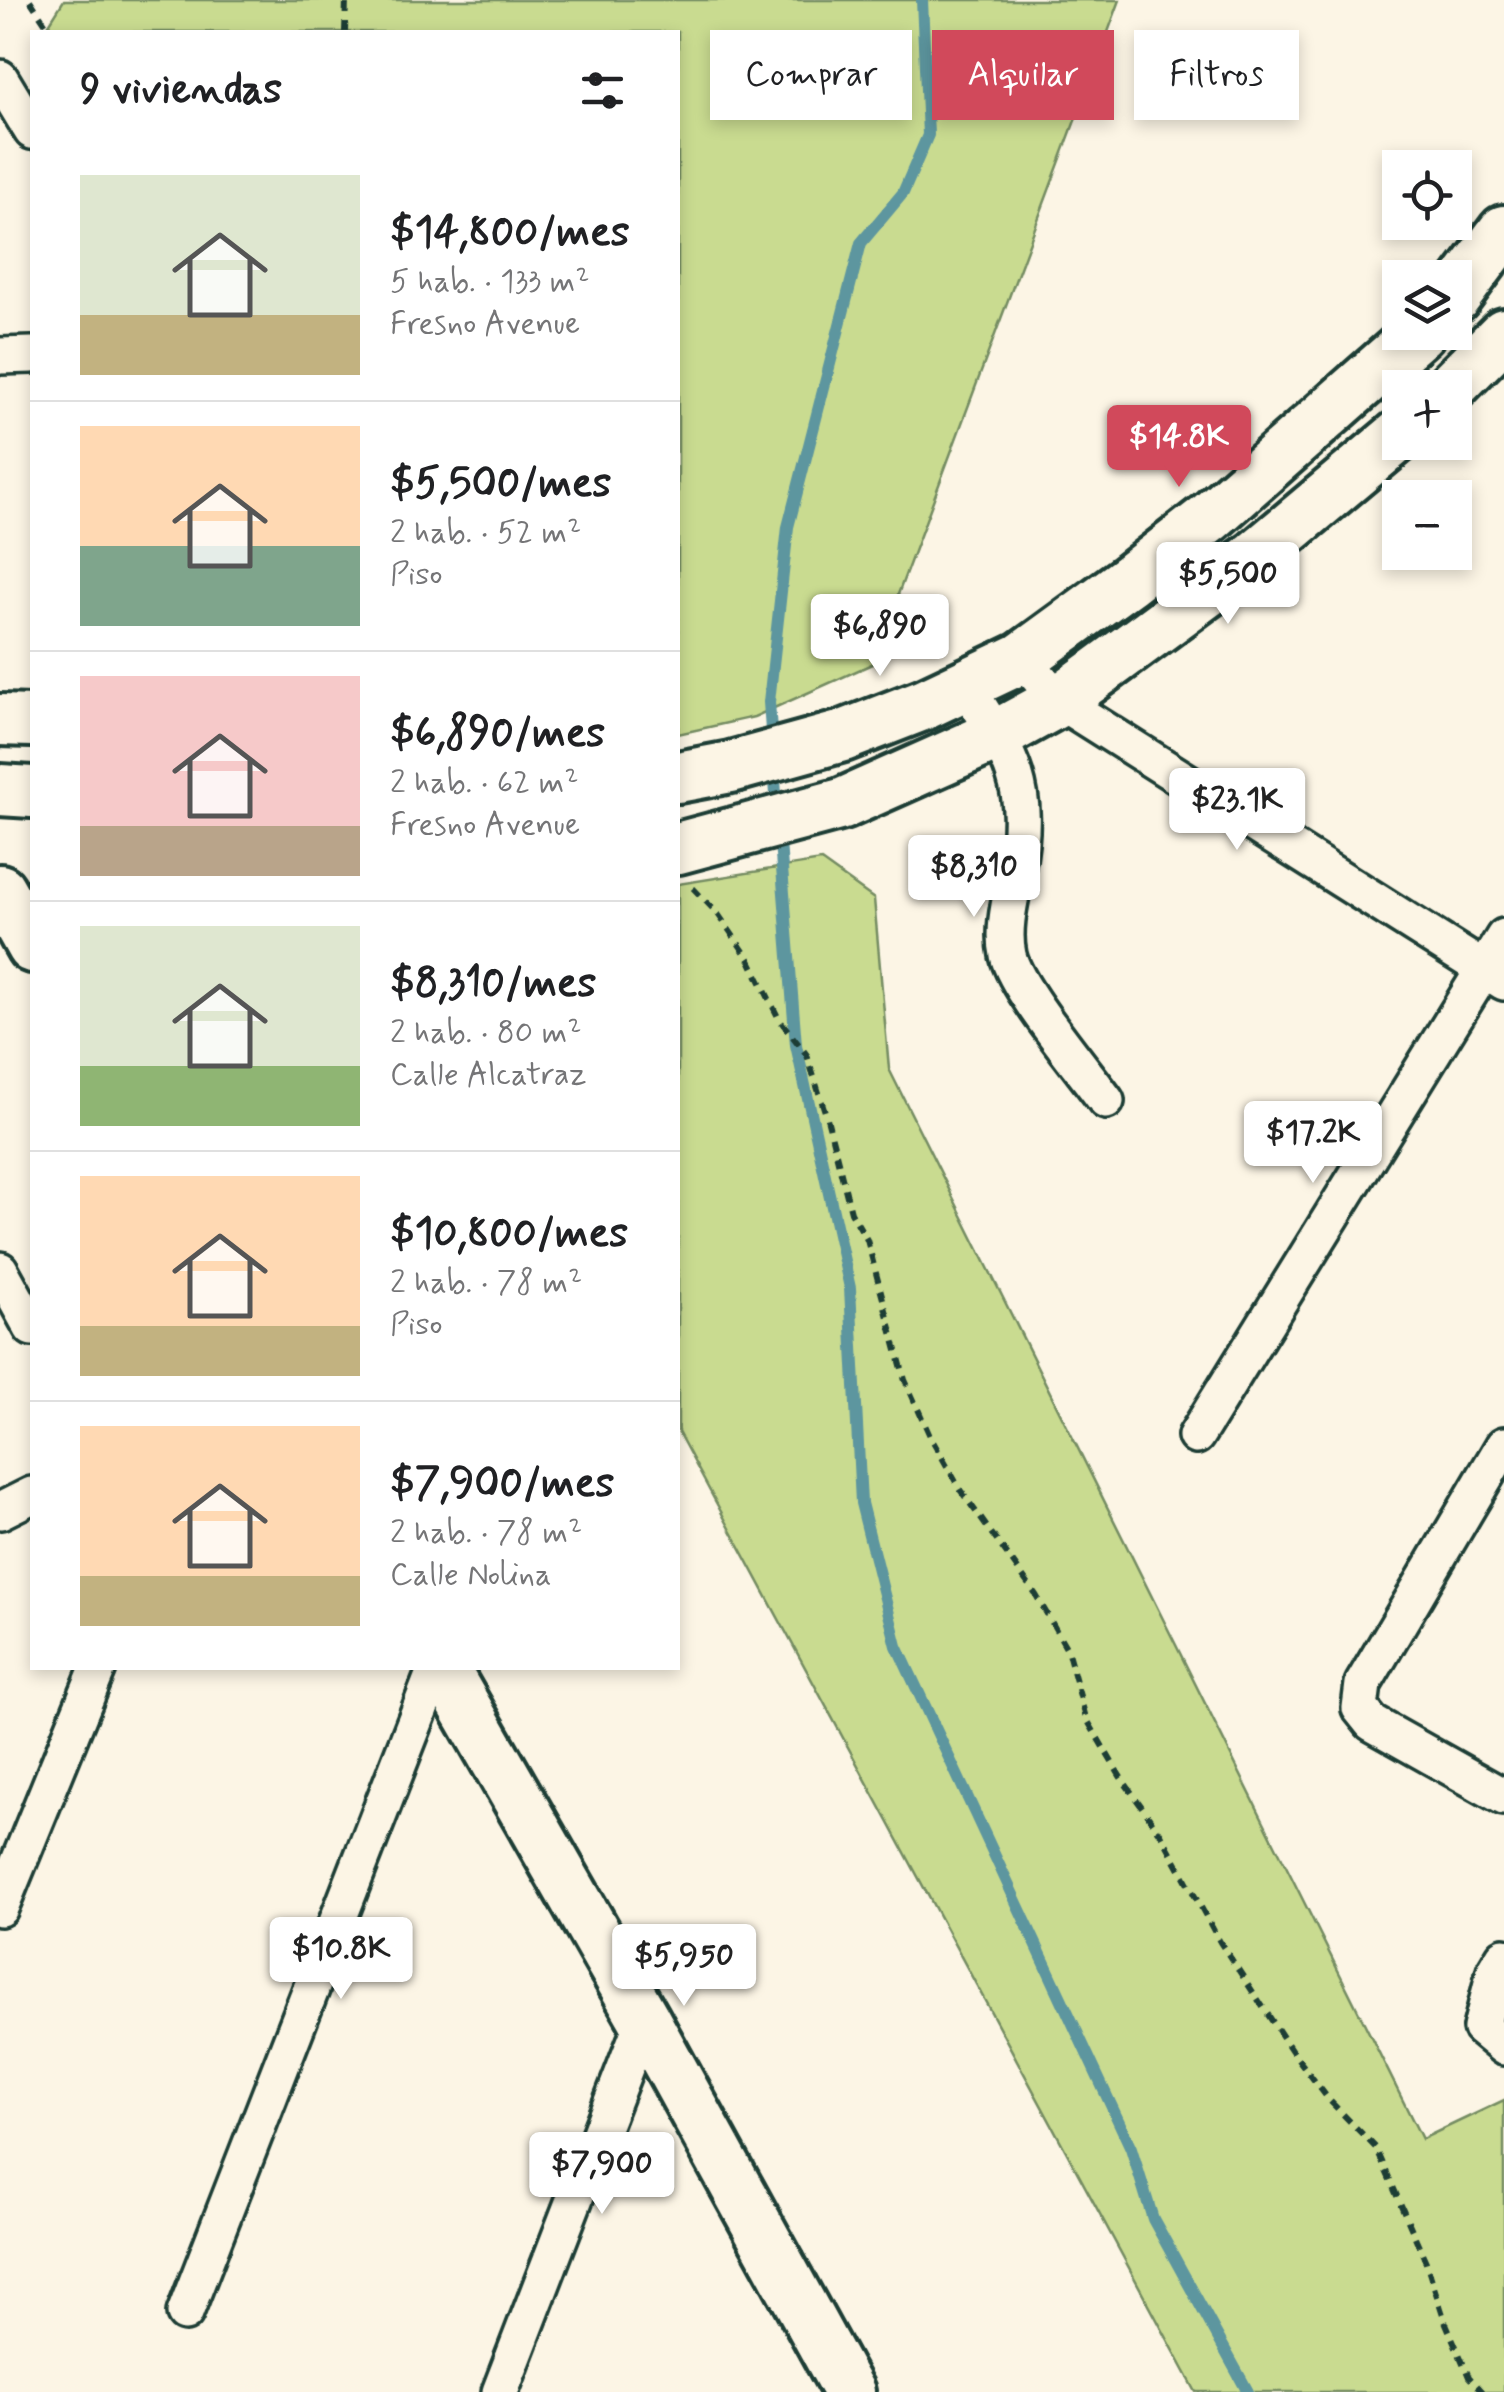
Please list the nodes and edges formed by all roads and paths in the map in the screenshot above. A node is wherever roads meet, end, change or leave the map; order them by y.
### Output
1 (30, 0) edge
2 (346, 0) edge
3 (50, 30) edge
4 (346, 30) edge
5 (0, 78) edge
6 (30, 128) edge
7 (1504, 232) edge
8 (1472, 274) edge
9 (1504, 334) edge
10 (1399, 350) edge
11 (0, 356) edge
12 (30, 356) edge
13 (1468, 370) edge
14 (1382, 450) edge
15 (1022, 658) junction
16 (966, 686) junction
17 (1058, 701) junction
18 (0, 720) edge
19 (30, 721) edge
20 (998, 735) junction
21 (681, 777) edge
22 (0, 790) edge
23 (30, 792) edge
24 (687, 857) edge
25 (0, 890) edge
26 (1504, 937) edge
27 (30, 943) edge
28 (1494, 977) edge
29 (1106, 1100) dead end
30 (0, 1270) edge
31 (30, 1324) edge
32 (1196, 1436) dead end
33 (1504, 1445) edge
34 (30, 1496) edge
35 (0, 1510) edge
36 (97, 1670) edge
37 (438, 1670) edge
38 (440, 1670) edge
39 (1504, 1796) edge
40 (0, 1908) edge
41 (1504, 1956) edge
42 (644, 2019) junction
43 (1492, 2038) edge
44 (185, 2313) dead end
45 (500, 2392) edge
46 (849, 2392) edge
47 (1483, 2392) edge

1 - 3 path
2 - 4 path
5 - 6 street
7 - 8 street
9 - 13 street
10 - 15 street
11 - 12 street
14 - 17 street
15 - 16 street
15 - 17 street
16 - 20 street
16 - 21 street
17 - 20 street
17 - 28 street
18 - 19 street
20 - 24 street
20 - 29 street
22 - 23 street
24 - 47 path
25 - 27 street
26 - 28 street
28 - 32 street
30 - 31 street
33 - 39 street
34 - 35 street
36 - 40 street
37 - 44 street
38 - 42 street
41 - 43 street
42 - 45 street
42 - 46 street

